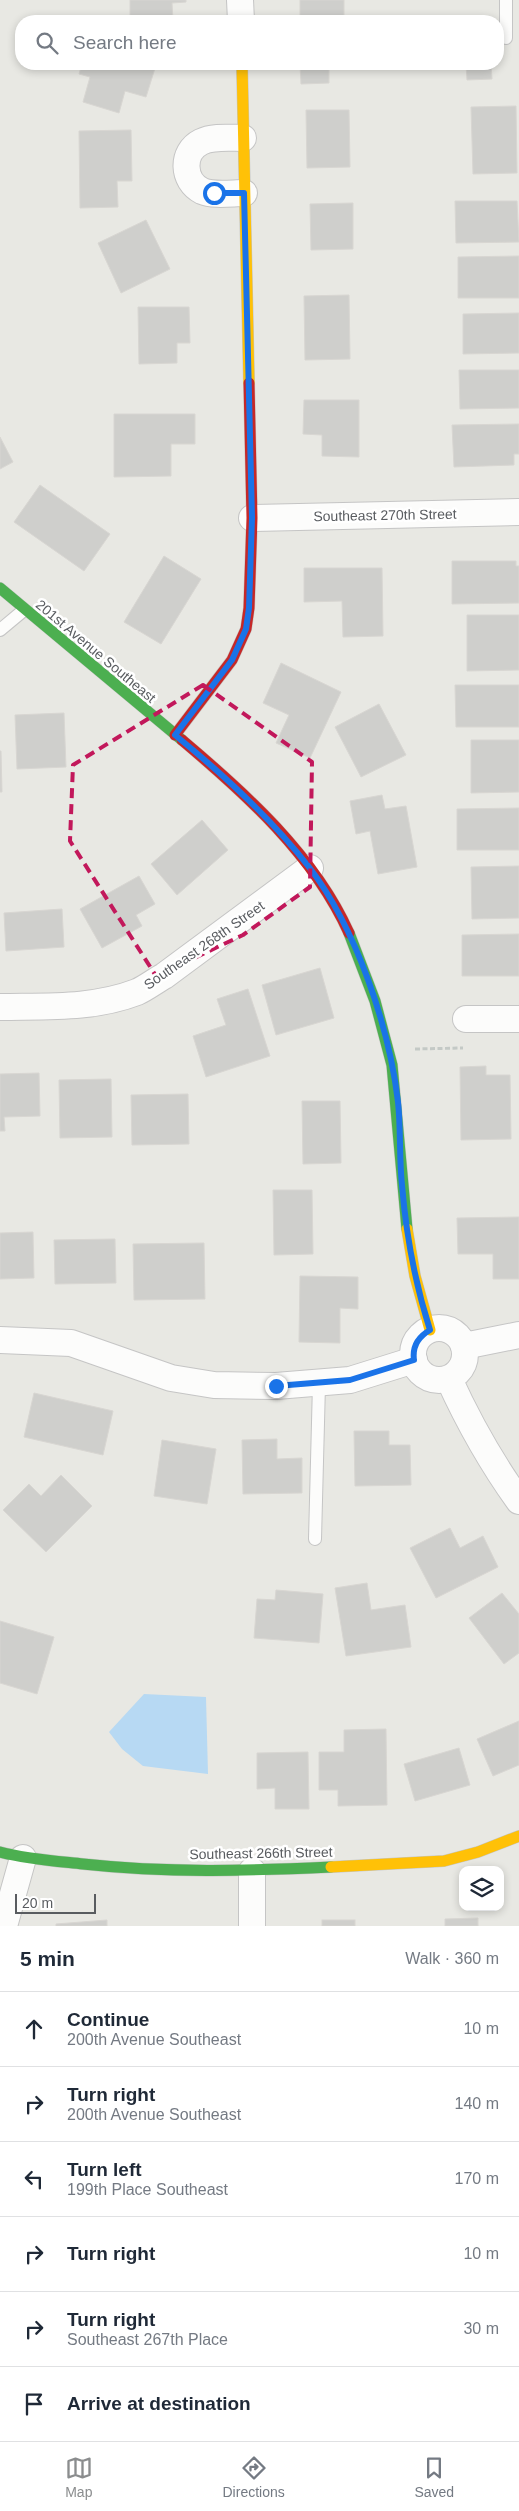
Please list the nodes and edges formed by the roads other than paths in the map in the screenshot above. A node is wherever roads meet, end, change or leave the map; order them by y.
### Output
1 (240, 0) edge
2 (506, 0) edge
3 (241, 15) edge
4 (506, 38) dead end
5 (242, 70) edge
6 (243, 138) junction
7 (244, 193) junction
8 (519, 512) edge
9 (252, 518) junction
10 (0, 588) edge
11 (24, 610) junction
12 (0, 630) edge
13 (175, 735) junction
14 (310, 868) junction
15 (0, 1007) edge
16 (519, 1018) edge
17 (466, 1019) dead end
18 (430, 1330) junction
19 (519, 1335) edge
20 (0, 1340) edge
21 (464, 1346) junction
22 (414, 1360) junction
23 (449, 1379) junction
24 (319, 1384) junction
25 (519, 1501) edge
26 (315, 1539) dead end
27 (519, 1836) edge
28 (11, 1855) edge
29 (252, 1871) junction
30 (4, 1926) edge
31 (252, 1926) edge

1 - 3 street
2 - 4 lane
5 - 6 street
6 - 7 street
6 - 7 street
7 - 9 street
8 - 9 street, Southeast 270th Street
9 - 13 street
10 - 11 street, 201st Avenue Southeast
11 - 12 lane
11 - 13 street, 201st Avenue Southeast
13 - 14 street, 201st Avenue Southeast
14 - 15 street, Southeast 268th Street
14 - 18 street, 201st Avenue Southeast
16 - 17 street
18 - 21 street
18 - 22 street
19 - 21 street
20 - 24 street
21 - 23 street
22 - 23 street
22 - 24 street
23 - 25 street
24 - 26 lane
27 - 29 street, Southeast 266th Street
28 - 29 street, Southeast 266th Street
28 - 30 street
29 - 31 street

